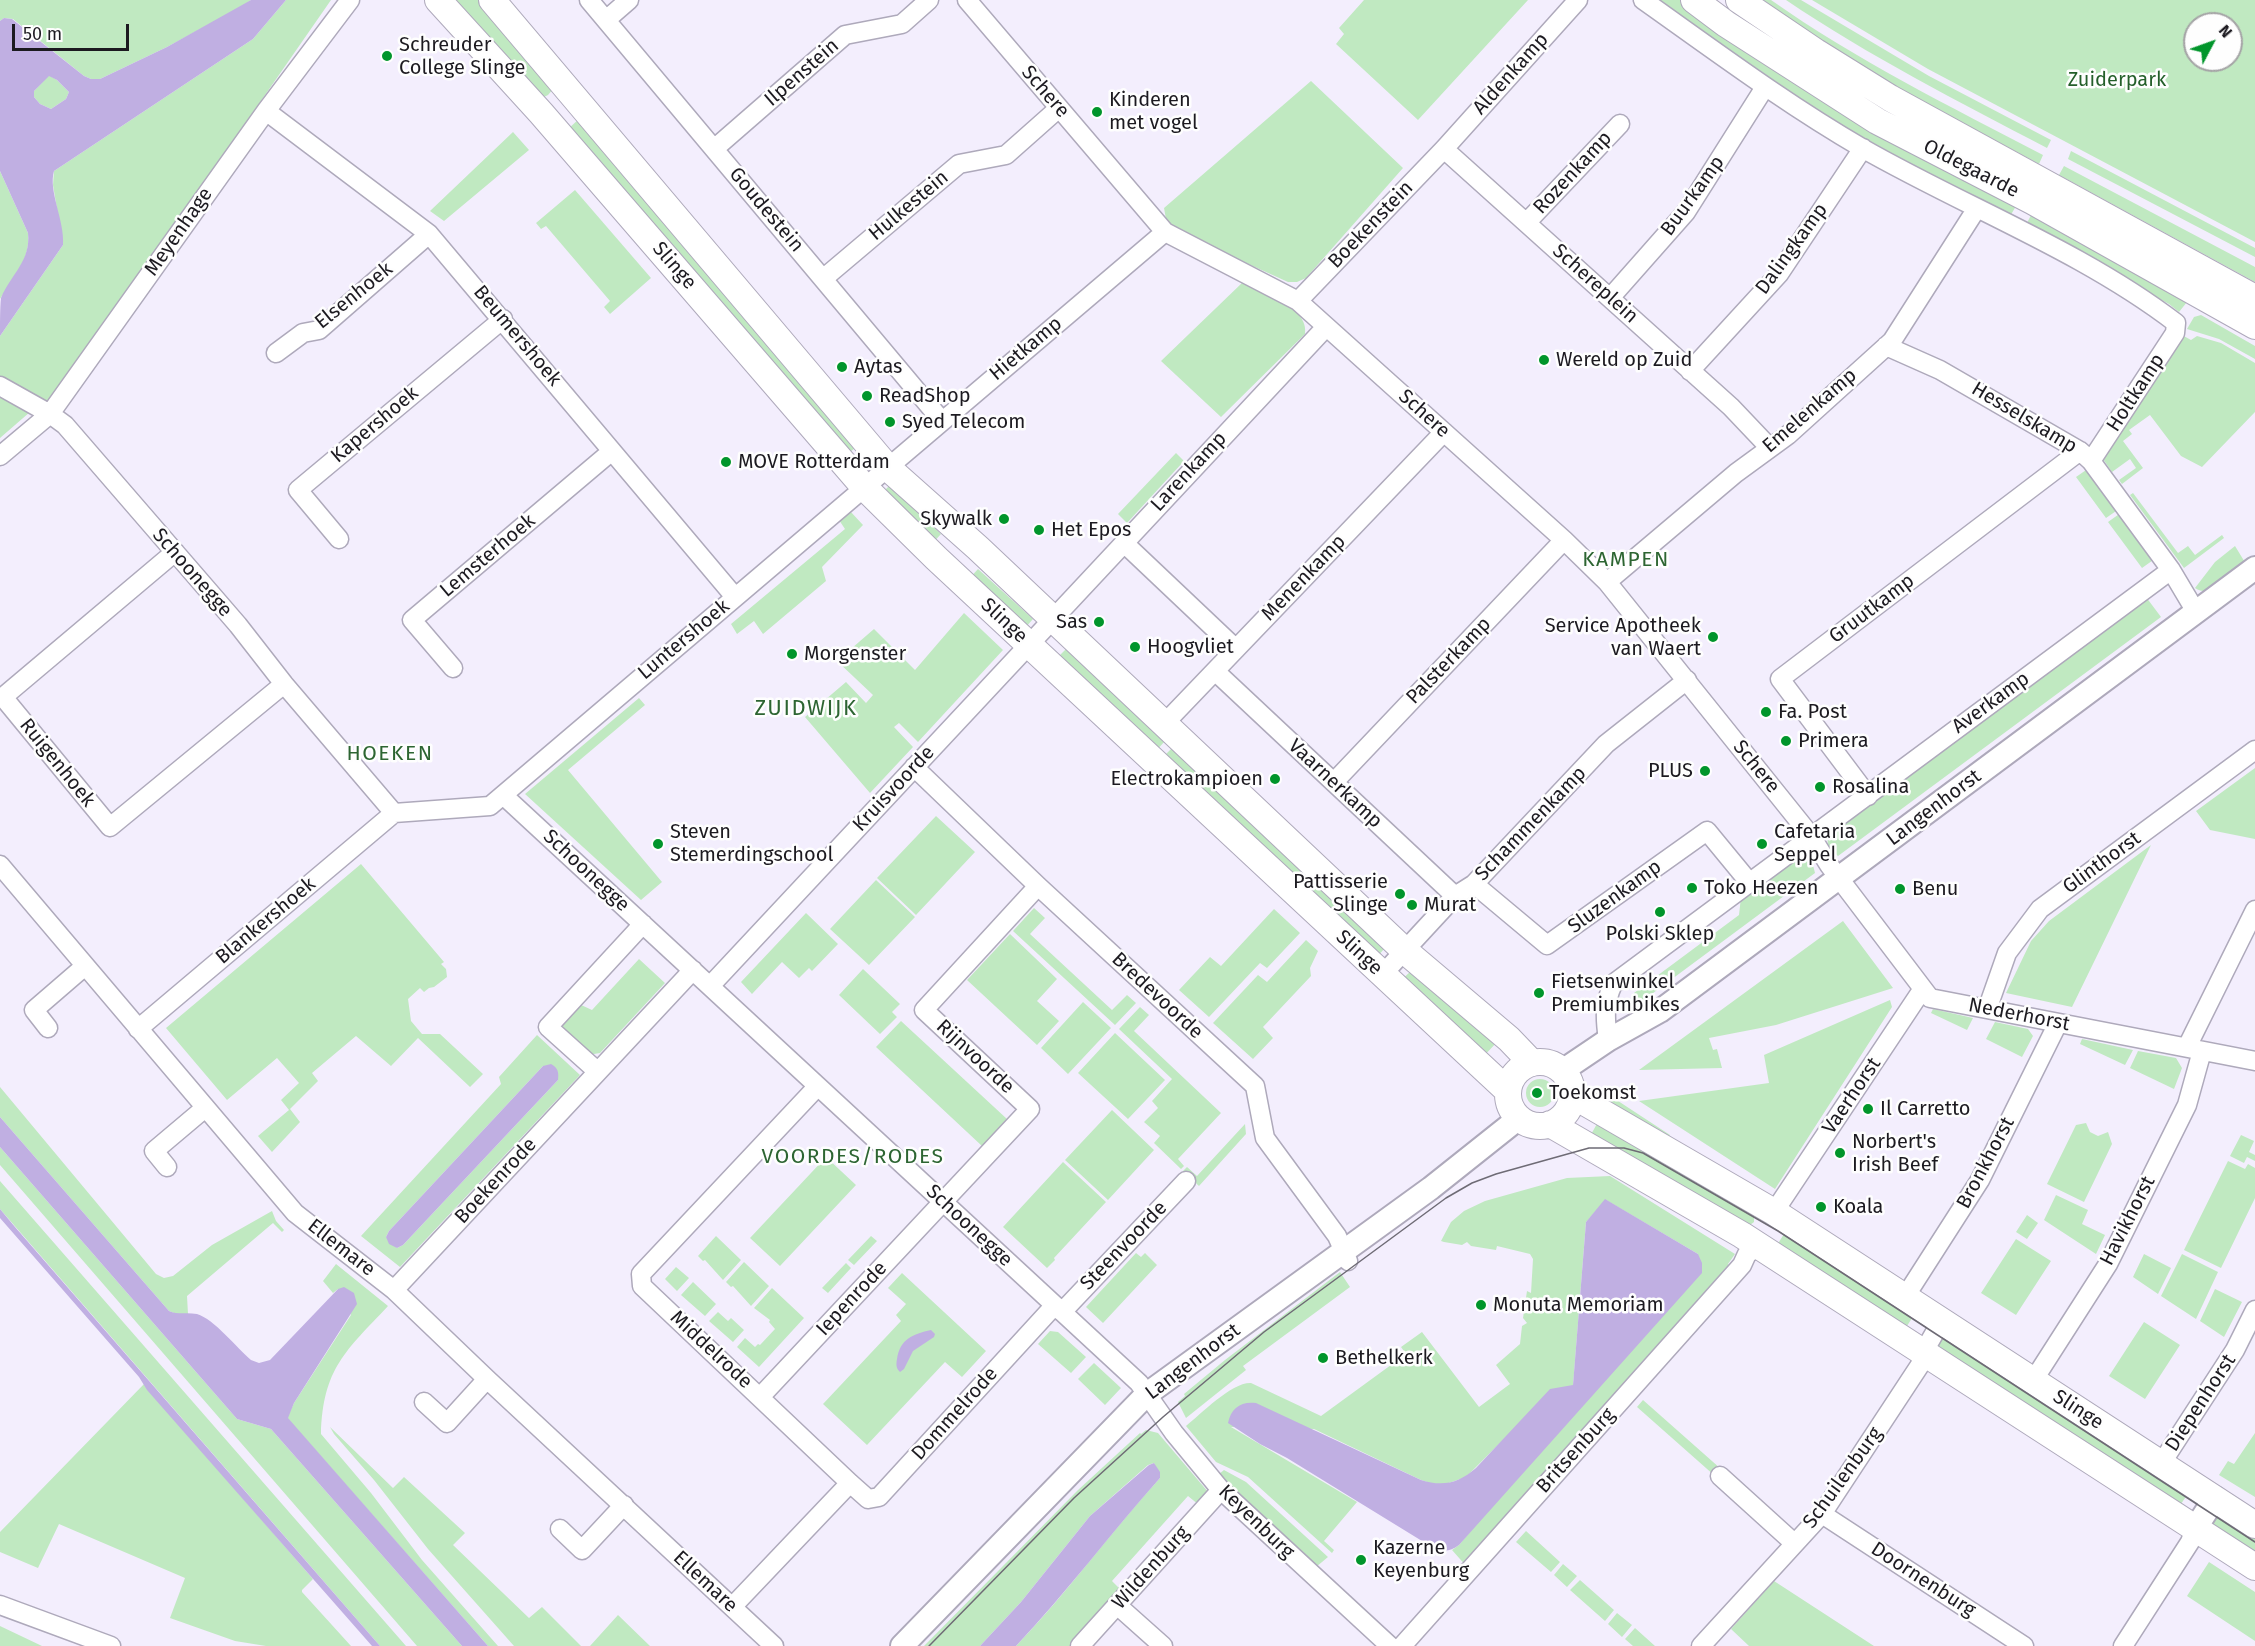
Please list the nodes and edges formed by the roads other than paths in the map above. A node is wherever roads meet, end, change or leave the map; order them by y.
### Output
1 (350, 0) edge
2 (438, 0) edge
3 (492, 0) edge
4 (589, 0) edge
5 (629, 0) edge
6 (929, 0) edge
7 (967, 0) edge
8 (1578, 0) edge
9 (1643, 0) edge
10 (1694, 0) edge
11 (1739, 0) edge
12 (606, 20) junction
13 (1765, 87) junction
14 (568, 90) junction
15 (1059, 108) junction
16 (266, 111) junction
17 (541, 113) junction
18 (1620, 124) dead end
19 (1444, 148) junction
20 (1863, 148) junction
21 (714, 149) junction
22 (1977, 208) junction
23 (1527, 222) junction
24 (1165, 232) junction
25 (429, 234) junction
26 (824, 278) junction
27 (1610, 298) junction
28 (2255, 298) edge
29 (1298, 300) junction
30 (503, 320) junction
31 (2176, 323) joint
32 (2255, 326) edge
33 (1326, 327) junction
34 (1886, 346) junction
35 (276, 353) dead end
36 (1690, 371) junction
37 (0, 386) edge
38 (50, 414) junction
39 (942, 421) junction
40 (1444, 432) junction
41 (1769, 447) junction
42 (612, 451) junction
43 (0, 456) edge
44 (2086, 456) junction
45 (888, 468) junction
46 (865, 488) junction
47 (339, 539) dead end
48 (1564, 540) junction
49 (1124, 543) junction
50 (175, 552) junction
51 (2255, 568) edge
52 (2171, 570) junction
53 (1607, 582) junction
54 (735, 597) junction
55 (2196, 612) junction
56 (1052, 619) junction
57 (1029, 644) junction
58 (1236, 650) junction
59 (453, 668) dead end
60 (1216, 672) junction
61 (1687, 680) junction
62 (285, 684) junction
63 (1164, 724) junction
64 (2255, 750) edge
65 (914, 767) junction
66 (1334, 782) junction
67 (503, 795) junction
68 (1868, 796) junction
69 (394, 813) junction
70 (1811, 836) junction
71 (0, 865) edge
72 (1840, 878) junction
73 (1749, 882) junction
74 (1474, 884) junction
75 (1038, 886) junction
76 (1455, 896) junction
77 (2255, 910) edge
78 (643, 924) junction
79 (1405, 951) junction
80 (86, 966) junction
81 (693, 970) junction
82 (1382, 975) junction
83 (710, 986) junction
84 (1923, 990) junction
85 (1988, 1007) junction
86 (2058, 1023) junction
87 (48, 1028) dead end
88 (138, 1029) junction
89 (1606, 1030) junction
90 (2195, 1049) junction
91 (2255, 1061) edge
92 (1532, 1063) junction
93 (597, 1071) junction
94 (1562, 1071) junction
95 (817, 1087) junction
96 (1508, 1091) junction
97 (1572, 1095) junction
98 (205, 1108) junction
99 (1519, 1118) junction
100 (1550, 1124) junction
101 (167, 1167) dead end
102 (1186, 1181) dead end
103 (944, 1202) junction
104 (1778, 1207) junction
105 (1753, 1250) junction
106 (1346, 1256) junction
107 (394, 1290) junction
108 (1905, 1297) junction
109 (1058, 1309) junction
110 (2255, 1310) edge
111 (1942, 1320) junction
112 (1923, 1353) junction
113 (487, 1379) junction
114 (2033, 1381) junction
115 (1143, 1389) junction
116 (761, 1396) junction
117 (424, 1402) dead end
118 (2161, 1464) junction
119 (1720, 1476) dead end
120 (850, 1483) junction
121 (1221, 1490) junction
122 (2215, 1498) junction
123 (624, 1505) junction
124 (1822, 1514) junction
125 (2255, 1525) edge
126 (560, 1529) dead end
127 (2195, 1529) junction
128 (1794, 1543) junction
129 (2255, 1568) edge
130 (0, 1605) edge
131 (1117, 1605) junction
132 (732, 1607) junction
133 (754, 1640) edge
134 (111, 1646) edge
135 (774, 1646) edge
136 (902, 1646) edge
137 (1080, 1646) edge
138 (1163, 1646) edge
139 (1389, 1646) edge
140 (1402, 1646) edge
141 (1701, 1646) edge
142 (2024, 1646) edge
143 (2123, 1646) edge

1 - 16 street, Meyenhage
2 - 17 main road, Slinge
3 - 14 main road, Slinge
4 - 12 street, Goudestein
5 - 12 street
6 - 21 street, Ilpenstein
7 - 15 street, Schere
8 - 19 street, Aldenkamp
9 - 13 street, Oldegaarde
10 - 32 main road, Oldegaarde
11 - 28 main road, Oldegaarde
12 - 21 street, Goudestein
13 - 20 street, Oldegaarde
13 - 27 street, Buurkamp
14 - 17 main road
14 - 45 main road, Slinge
15 - 24 street, Schere
15 - 26 street, Hulkestein
16 - 25 street, Beumershoek
16 - 38 street, Meyenhage
17 - 46 main road, Slinge
18 - 23 street, Rozenkamp
19 - 23 street, Schereplein
19 - 29 street, Boekenstein
20 - 22 street, Oldegaarde
20 - 36 street, Dalingkamp
21 - 26 street, Goudestein
22 - 31 street, Oldegaarde
22 - 34 street, Emelenkamp
23 - 27 street, Schereplein
24 - 29 street, Schere
24 - 39 street, Hietkamp
25 - 30 street, Beumershoek
25 - 35 street, Elsenhoek
26 - 39 street, Goudestein
27 - 36 street, Schereplein
29 - 33 street, Schere
30 - 42 street, Beumershoek
30 - 47 street, Kapershoek
31 - 44 street, Holtkamp
33 - 40 street, Schere
33 - 49 street, Larenkamp
34 - 41 street, Emelenkamp
34 - 44 street, Hesselskamp
36 - 41 street, Schereplein
37 - 38 street, Schoonegge
38 - 43 street, Meyenhage
38 - 50 street, Schoonegge
39 - 45 street, Hietkamp
40 - 48 street, Schere
40 - 58 street, Menenkamp
41 - 53 street, Emelenkamp
42 - 54 street, Beumershoek
42 - 59 street, Lemsterhoek
44 - 52 street, Hesselskamp
44 - 68 street, Gruutkamp
45 - 46 street, Luntershoek
45 - 56 main road, Slinge
46 - 54 street, Luntershoek
46 - 57 main road, Slinge
48 - 53 street, Schere
48 - 66 street, Palsterkamp
49 - 56 street, Larenkamp
49 - 58 street
50 - 62 street, Schoonegge
50 - 62 street, Ruigenhoek
51 - 55 street, Langenhorst
52 - 55 street, Hesselskamp
52 - 68 street, Averkamp
53 - 61 street, Schere
54 - 67 street, Luntershoek
55 - 72 street, Langenhorst
56 - 57 street, Larenkamp
56 - 63 main road, Slinge
57 - 65 street, Kruisvoorde
57 - 82 main road, Slinge
58 - 60 street, Menenkamp
60 - 63 street, Menenkamp
60 - 66 street, Vaarnerkamp
61 - 70 street, Schere
61 - 74 street, Schammenkamp
62 - 69 street, Schoonegge
63 - 79 main road, Slinge
64 - 85 street, Glinthorst
65 - 75 street, Bredevoorde
65 - 83 street, Kruisvoorde
66 - 76 street, Vaarnerkamp
67 - 69 street
67 - 78 street, Schoonegge
68 - 70 street, Averkamp
69 - 88 street, Blankershoek
70 - 72 street, Schere
70 - 73 street
71 - 80 street, Ellemare
72 - 84 street
72 - 89 street, Langenhorst
73 - 74 street, Sluzenkamp
73 - 89 street
74 - 76 street, Schammenkamp
75 - 103 street, Rijnvoorde
75 - 106 street, Bredevoorde
76 - 79 street, Schammenkamp
77 - 90 street, Havikhorst
78 - 81 street, Schoonegge
78 - 93 street
79 - 82 street, Schammenkamp
79 - 92 main road, Slinge
80 - 87 street
80 - 88 street, Ellemare
81 - 83 street, Schoonegge
81 - 93 street, Boekenrode
82 - 96 main road, Slinge
83 - 95 street, Schoonegge
84 - 85 street, Nederhorst
84 - 104 street, Vaerhorst
85 - 86 street, Nederhorst
86 - 90 street, Nederhorst
86 - 108 street, Bronkhorst
88 - 98 street, Ellemare
89 - 94 street, Langenhorst
90 - 91 street, Nederhorst
90 - 114 street, Havikhorst
92 - 94 main road
92 - 96 main road
93 - 107 street, Boekenrode
94 - 97 main road
95 - 103 street, Schoonegge
95 - 116 street, Middelrode
96 - 99 main road
97 - 100 main road
97 - 104 main road, Slinge
98 - 101 street
98 - 107 street, Ellemare
99 - 100 main road
99 - 106 street, Langenhorst
100 - 105 main road, Slinge
102 - 109 street, Steenvoorde
103 - 109 street, Schoonegge
103 - 116 street, Iepenrode
104 - 108 main road, Slinge
105 - 112 main road, Slinge
105 - 140 street, Britsenburg
106 - 115 street, Langenhorst
107 - 113 street, Ellemare
108 - 111 main road, Slinge
109 - 115 street, Schoonegge
109 - 120 street, Dommelrode
110 - 118 street, Diepenhorst
111 - 112 street
111 - 114 main road, Slinge
112 - 124 street, Schuilenburg
112 - 127 main road, Slinge
113 - 117 street
113 - 123 street, Ellemare
114 - 118 main road, Slinge
115 - 121 street, Keyenburg
115 - 136 street, Langenhorst
116 - 120 street, Middelrode
118 - 122 main road, Slinge
119 - 128 street
120 - 132 street
121 - 131 street, Wildenburg
121 - 139 street, Keyenburg
122 - 125 main road, Slinge
122 - 127 street
123 - 126 street
123 - 132 street, Ellemare
124 - 128 street, Schuilenburg
124 - 142 street, Doornenburg
127 - 129 main road, Slinge
127 - 143 street
128 - 141 street, Schuilenburg
130 - 134 street
131 - 137 street, Wildenburg
131 - 138 street
132 - 133 street, Ellemare
133 - 135 street, Ellemare

